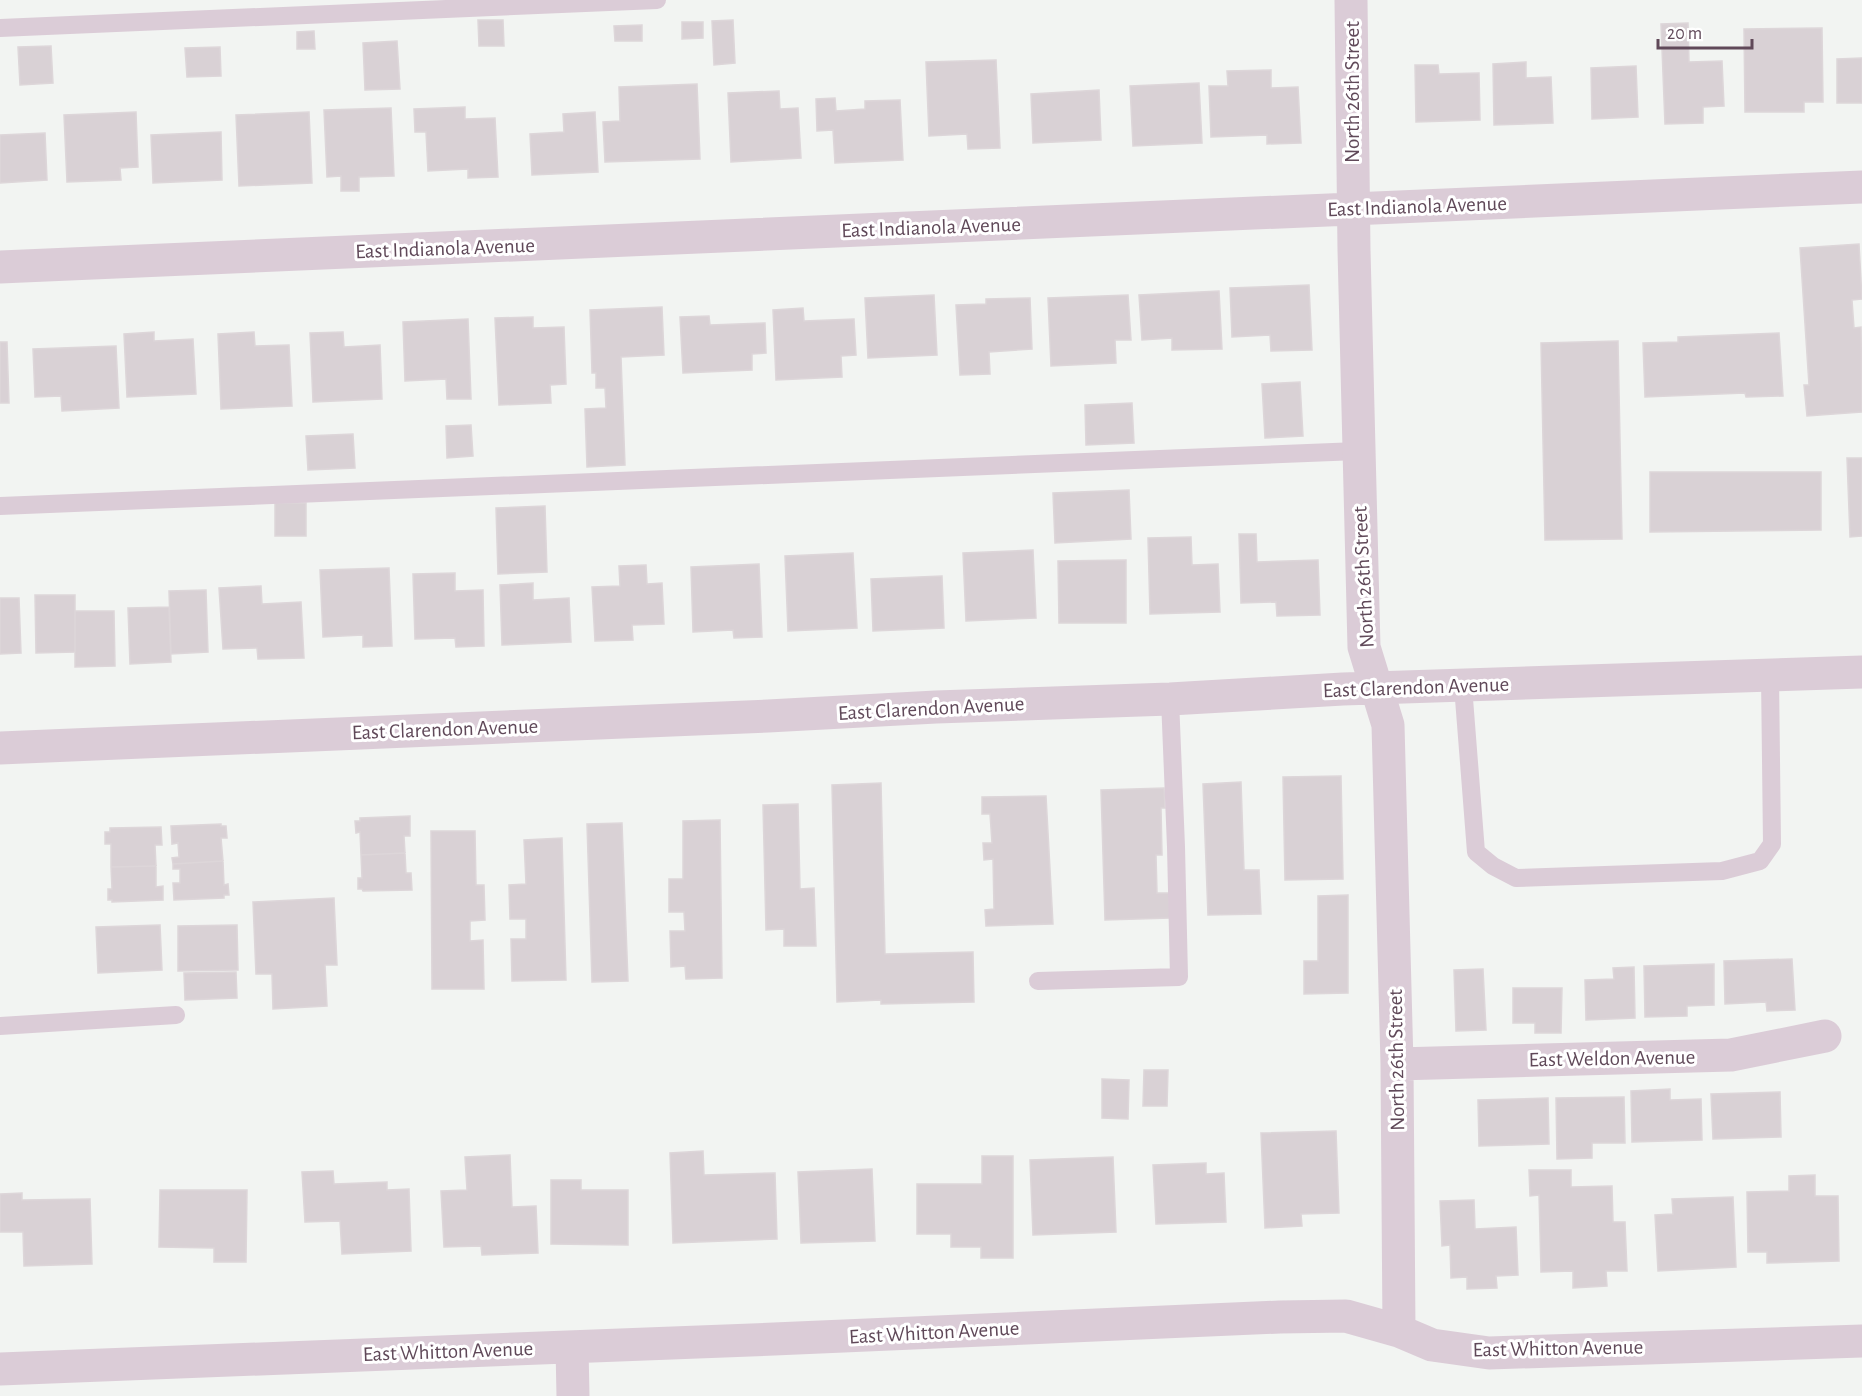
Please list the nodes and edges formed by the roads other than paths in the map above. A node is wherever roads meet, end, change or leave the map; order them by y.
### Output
1 (657, 0) edge
2 (1351, 0) edge
3 (0, 28) edge
4 (1862, 187) edge
5 (1353, 209) junction
6 (0, 267) edge
7 (1358, 451) junction
8 (0, 506) edge
9 (1862, 672) edge
10 (1770, 676) junction
11 (1463, 686) junction
12 (1378, 688) junction
13 (1170, 699) junction
14 (0, 748) edge
15 (1038, 981) dead end
16 (176, 1015) dead end
17 (0, 1026) edge
18 (1825, 1036) dead end
19 (1396, 1064) junction
20 (1400, 1331) junction
21 (1862, 1341) edge
22 (572, 1347) junction
23 (0, 1369) edge
24 (573, 1396) edge

1 - 3 lane
2 - 5 street, North 26th Street
4 - 5 street, East Indianola Avenue
5 - 6 street, East Indianola Avenue
5 - 7 street, North 26th Street
7 - 8 lane
7 - 12 street, North 26th Street
9 - 10 street, East Clarendon Avenue
10 - 11 street, East Clarendon Avenue
10 - 11 lane
11 - 12 street, East Clarendon Avenue
12 - 13 street, East Clarendon Avenue
12 - 19 street, North 26th Street
13 - 14 street, East Clarendon Avenue
13 - 15 lane
16 - 17 lane
18 - 19 street, East Weldon Avenue
19 - 20 street, North 26th Street
20 - 21 street, East Whitton Avenue
20 - 22 street, East Whitton Avenue
22 - 23 street, East Whitton Avenue
22 - 24 street

